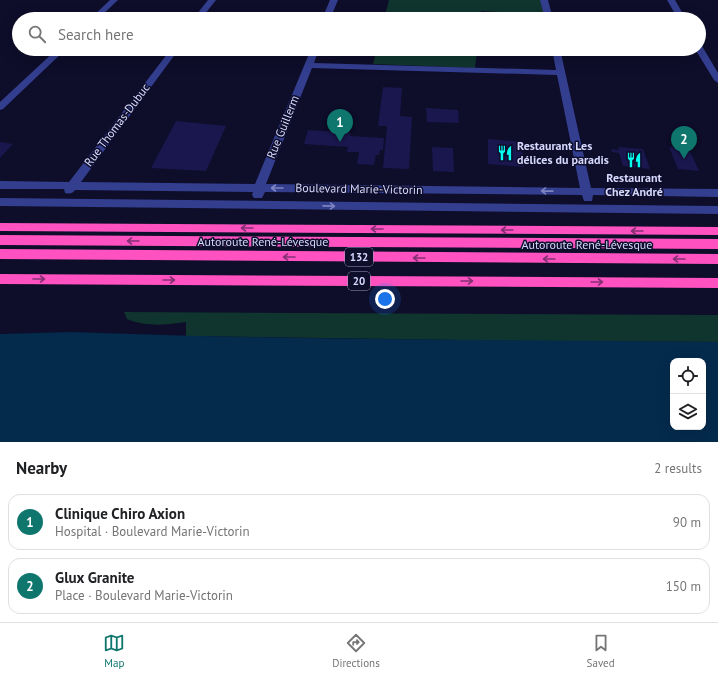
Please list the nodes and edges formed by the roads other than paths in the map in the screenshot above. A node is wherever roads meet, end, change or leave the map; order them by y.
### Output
1 (114, 0) edge
2 (212, 0) edge
3 (334, 0) edge
4 (544, 0) edge
5 (671, 0) edge
6 (101, 12) edge
7 (203, 12) edge
8 (329, 12) edge
9 (547, 12) edge
10 (678, 12) edge
11 (55, 56) edge
12 (170, 56) edge
13 (311, 56) edge
14 (558, 56) edge
15 (704, 56) edge
16 (308, 65) junction
17 (562, 73) junction
18 (718, 80) edge
19 (0, 107) edge
20 (0, 185) edge
21 (71, 186) junction
22 (259, 188) junction
23 (586, 191) junction
24 (718, 193) edge
25 (0, 202) edge
26 (61, 203) junction
27 (256, 205) junction
28 (592, 208) junction
29 (718, 210) edge
30 (0, 227) edge
31 (718, 231) edge
32 (0, 240) edge
33 (718, 244) edge
34 (0, 254) edge
35 (718, 259) edge
36 (0, 279) edge
37 (718, 283) edge

1 - 6 street
2 - 7 street
3 - 8 street
4 - 9 street
5 - 10 street
11 - 19 street
12 - 21 street, Rue Thomas-Dubuc
13 - 16 street, Rue Guillerm
14 - 17 street
15 - 18 street
16 - 17 street
16 - 22 street, Rue Guillerm
17 - 23 street
20 - 21 street, Boulevard Marie-Victorin
21 - 22 street, Boulevard Marie-Victorin
21 - 26 street, Rue Thomas-Dubuc
23 -> 22 street, Boulevard Marie-Victorin
22 - 27 street, Rue Guillerm
23 - 24 street, Boulevard Marie-Victorin
23 - 28 street
25 - 26 street, Boulevard Marie-Victorin
26 - 27 street, Boulevard Marie-Victorin
27 -> 28 street, Boulevard Marie-Victorin
28 - 29 street, Boulevard Marie-Victorin
31 -> 30 highway
33 -> 32 highway
35 -> 34 highway, Autoroute René-Lévesque / 132
36 -> 37 highway, 20

